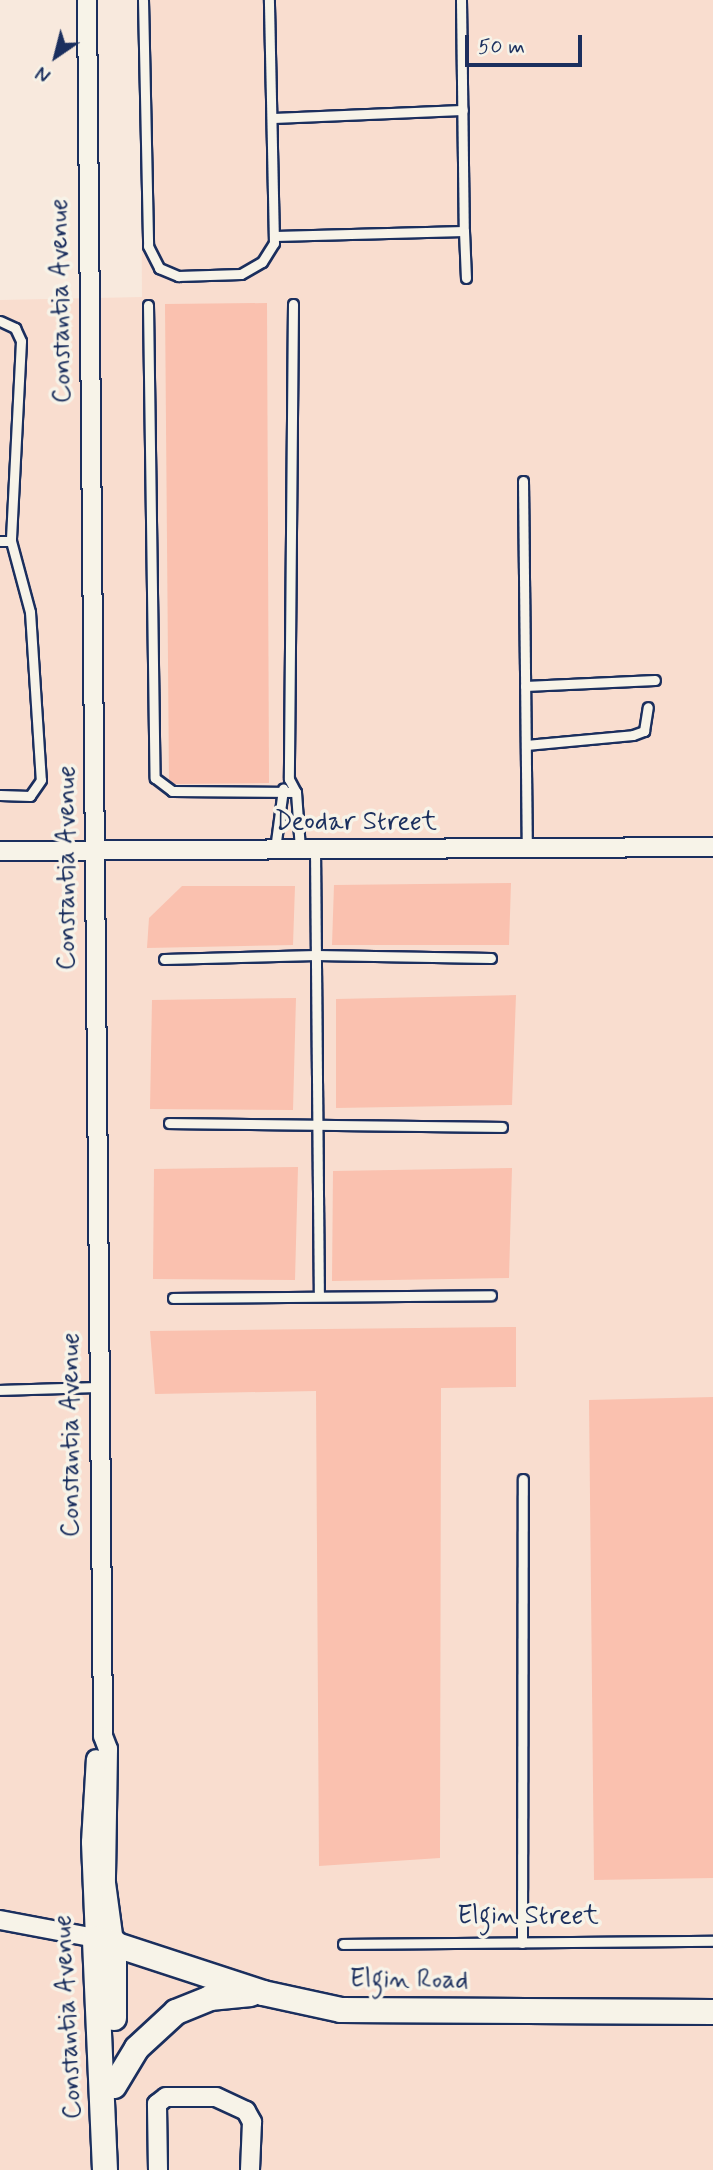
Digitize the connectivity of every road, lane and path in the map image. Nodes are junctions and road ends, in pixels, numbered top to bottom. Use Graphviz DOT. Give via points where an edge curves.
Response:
graph roads {
  1 [pos="88,0"];
  2 [pos="143,0"];
  3 [pos="269,0"];
  4 [pos="461,0"];
  5 [pos="463,110"];
  6 [pos="272,118"];
  7 [pos="464,231"];
  8 [pos="275,236"];
  9 [pos="466,278"];
  10 [pos="293,304"];
  11 [pos="148,305"];
  12 [pos="0,321"];
  13 [pos="523,481"];
  14 [pos="0,541"];
  15 [pos="11,541"];
  16 [pos="655,680"];
  17 [pos="525,686"];
  18 [pos="648,708"];
  19 [pos="526,745"];
  20 [pos="289,779"];
  21 [pos="281,792"];
  22 [pos="296,792"];
  23 [pos="0,795"];
  24 [pos="527,848"];
  25 [pos="713,848"];
  26 [pos="275,849"];
  27 [pos="307,849"];
  28 [pos="99,850"];
  29 [pos="0,851"];
  30 [pos="316,955"];
  31 [pos="491,958"];
  32 [pos="164,959"];
  33 [pos="169,1123"];
  34 [pos="317,1124"];
  35 [pos="502,1127"];
  36 [pos="319,1293"];
  37 [pos="491,1295"];
  38 [pos="173,1298"];
  39 [pos="101,1387"];
  40 [pos="0,1390"];
  41 [pos="523,1479"];
  42 [pos="0,1920"];
  43 [pos="104,1940"];
  44 [pos="713,1941"];
  45 [pos="522,1943"];
  46 [pos="343,1944"];
  47 [pos="262,1993"];
  48 [pos="713,2012"];
  49 [pos="114,2086"];
  50 [pos="106,2170"];
  51 [pos="112,2170"];
  52 [pos="158,2170"];
  53 [pos="250,2170"];
  1 -- 28 [label="street, Constantia Avenue"];
  2 -- 8 [label="lane" via="147,228 154,262 170,275 242,274 261,262"];
  3 -- 6 [label="lane"];
  4 -- 5 [label="lane"];
  5 -- 6 [label="lane"];
  5 -- 7 [label="lane"];
  6 -- 8 [label="lane"];
  7 -- 8 [label="lane"];
  7 -- 9 [label="lane"];
  10 -- 20 [label="lane"];
  11 -- 21 [label="lane" via="155,778 172,791"];
  12 -- 15 [label="lane" via="15,328 21,341"];
  13 -- 17 [label="lane"];
  14 -- 15 [label="lane"];
  15 -- 23 [label="lane" via="30,611 41,780 30,796"];
  16 -- 17 [label="lane"];
  17 -- 19 [label="lane"];
  18 -- 19 [label="lane" via="644,731 633,735"];
  19 -- 24 [label="lane"];
  20 -- 21 [label="lane"];
  20 -- 22 [label="lane"];
  21 -- 22 [label="lane"];
  21 -- 26 [label="lane"];
  22 -- 27 [label="lane"];
  24 -- 25 [label="street, Deodar Street"];
  24 -- 27 [label="street, Deodar Street"];
  26 -- 27 [label="street, Deodar Street"];
  26 -- 28 [label="street, Deodar Street"];
  27 -- 30 [label="lane"];
  28 -- 29 [label="street, Deodar Street"];
  28 -- 39 [label="street, Constantia Avenue"];
  30 -- 31 [label="lane"];
  30 -- 32 [label="lane"];
  30 -- 34 [label="lane"];
  33 -- 34 [label="lane"];
  34 -- 35 [label="lane"];
  34 -- 36 [label="lane"];
  36 -- 37 [label="lane"];
  36 -- 38 [label="lane"];
  39 -- 40 [label="lane"];
  39 -- 43 [label="street, Constantia Avenue" via="103,1736 108,1749"];
  41 -- 45 [label="lane"];
  42 -- 43 [label="street"];
  43 -- 47 [label="street, Elgin Road"];
  43 -- 49 [label="street, Constantia Avenue"];
  43 -- 50 [label="street, Constantia Avenue"];
  44 -- 45 [label="lane, Elgin Street"];
  45 -- 46 [label="lane, Elgin Street"];
  47 -- 48 [label="street, Elgin Road" via="360,2012"];
  47 -- 49 [label="street" via="210,1998 176,2012 137,2048"];
  49 -- 51 [label="street, Constantia Avenue"];
  52 -- 53 [label="street" via="157,2104 166,2097 216,2097 246,2111 252,2122"];
}
